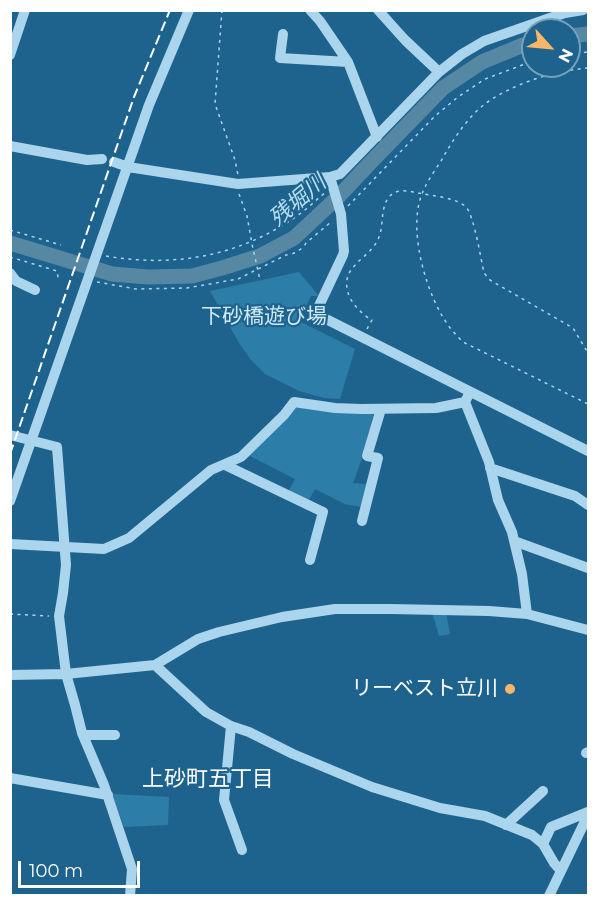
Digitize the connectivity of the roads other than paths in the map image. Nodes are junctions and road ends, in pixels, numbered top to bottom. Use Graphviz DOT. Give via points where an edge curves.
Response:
graph roads {
  1 [pos="25,10"];
  2 [pos="189,10"];
  3 [pos="310,10"];
  4 [pos="378,10"];
  5 [pos="584,10"];
  6 [pos="284,34"];
  7 [pos="11,52"];
  8 [pos="348,62"];
  9 [pos="439,72"];
  10 [pos="377,137"];
  11 [pos="10,146"];
  12 [pos="102,159"];
  13 [pos="114,162"];
  14 [pos="128,167"];
  15 [pos="330,185"];
  16 [pos="10,273"];
  17 [pos="35,290"];
  18 [pos="468,397"];
  19 [pos="381,409"];
  20 [pos="10,435"];
  21 [pos="32,440"];
  22 [pos="588,451"];
  23 [pos="225,465"];
  24 [pos="490,468"];
  25 [pos="10,501"];
  26 [pos="588,505"];
  27 [pos="362,521"];
  28 [pos="514,541"];
  29 [pos="10,544"];
  30 [pos="65,547"];
  31 [pos="310,560"];
  32 [pos="588,568"];
  33 [pos="527,614"];
  34 [pos="588,630"];
  35 [pos="155,665"];
  36 [pos="66,674"];
  37 [pos="10,675"];
  38 [pos="231,726"];
  39 [pos="83,735"];
  40 [pos="115,735"];
  41 [pos="10,778"];
  42 [pos="543,792"];
  43 [pos="108,795"];
  44 [pos="588,813"];
  45 [pos="506,825"];
  46 [pos="543,844"];
  47 [pos="242,850"];
  48 [pos="561,871"];
  49 [pos="130,896"];
  50 [pos="549,896"];
  1 -- 7 [label="street"];
  2 -- 14 [label="street"];
  3 -- 8 [label="street"];
  4 -- 9 [label="street"];
  5 -- 9 [label="street" via="484,41"];
  6 -- 8 [label="street" via="280,58"];
  8 -- 10 [label="street"];
  9 -- 10 [label="street"];
  10 -- 15 [label="street"];
  11 -- 12 [label="street" via="87,160"];
  13 -- 14 [label="street"];
  14 -- 15 [label="street" via="238,184"];
  14 -- 21 [label="street"];
  15 -- 18 [label="street" via="340,212 343,255 317,310 320,316"];
  16 -- 17 [label="street" via="16,281"];
  18 -- 19 [label="street" via="436,408"];
  18 -- 22 [label="street"];
  18 -- 24 [label="street"];
  19 -- 23 [label="street" via="294,402 241,457"];
  19 -- 27 [label="street" via="367,456 378,458"];
  20 -- 21 [label="street"];
  21 -- 25 [label="street"];
  21 -- 30 [label="street" via="57,447"];
  23 -- 30 [label="street" via="211,470 129,538 104,549"];
  23 -- 31 [label="street" via="323,512"];
  24 -- 26 [label="street" via="575,496"];
  24 -- 28 [label="street"];
  28 -- 32 [label="street"];
  28 -- 33 [label="street"];
  29 -- 30 [label="street"];
  30 -- 36 [label="street" via="59,616"];
  33 -- 34 [label="street"];
  33 -- 35 [label="street" via="335,609 219,632 198,639"];
  35 -- 36 [label="street"];
  35 -- 38 [label="street" via="206,712"];
  36 -- 37 [label="street"];
  36 -- 39 [label="street"];
  38 -- 45 [label="street" via="372,787"];
  38 -- 47 [label="street" via="224,800"];
  39 -- 40 [label="street"];
  39 -- 43 [label="street"];
  41 -- 43 [label="street"];
  42 -- 45 [label="street"];
  43 -- 49 [label="street" via="132,869"];
  44 -- 46 [label="street" via="551,827"];
  44 -- 48 [label="street"];
  45 -- 46 [label="street"];
  46 -- 48 [label="street"];
  48 -- 50 [label="street"];
}
